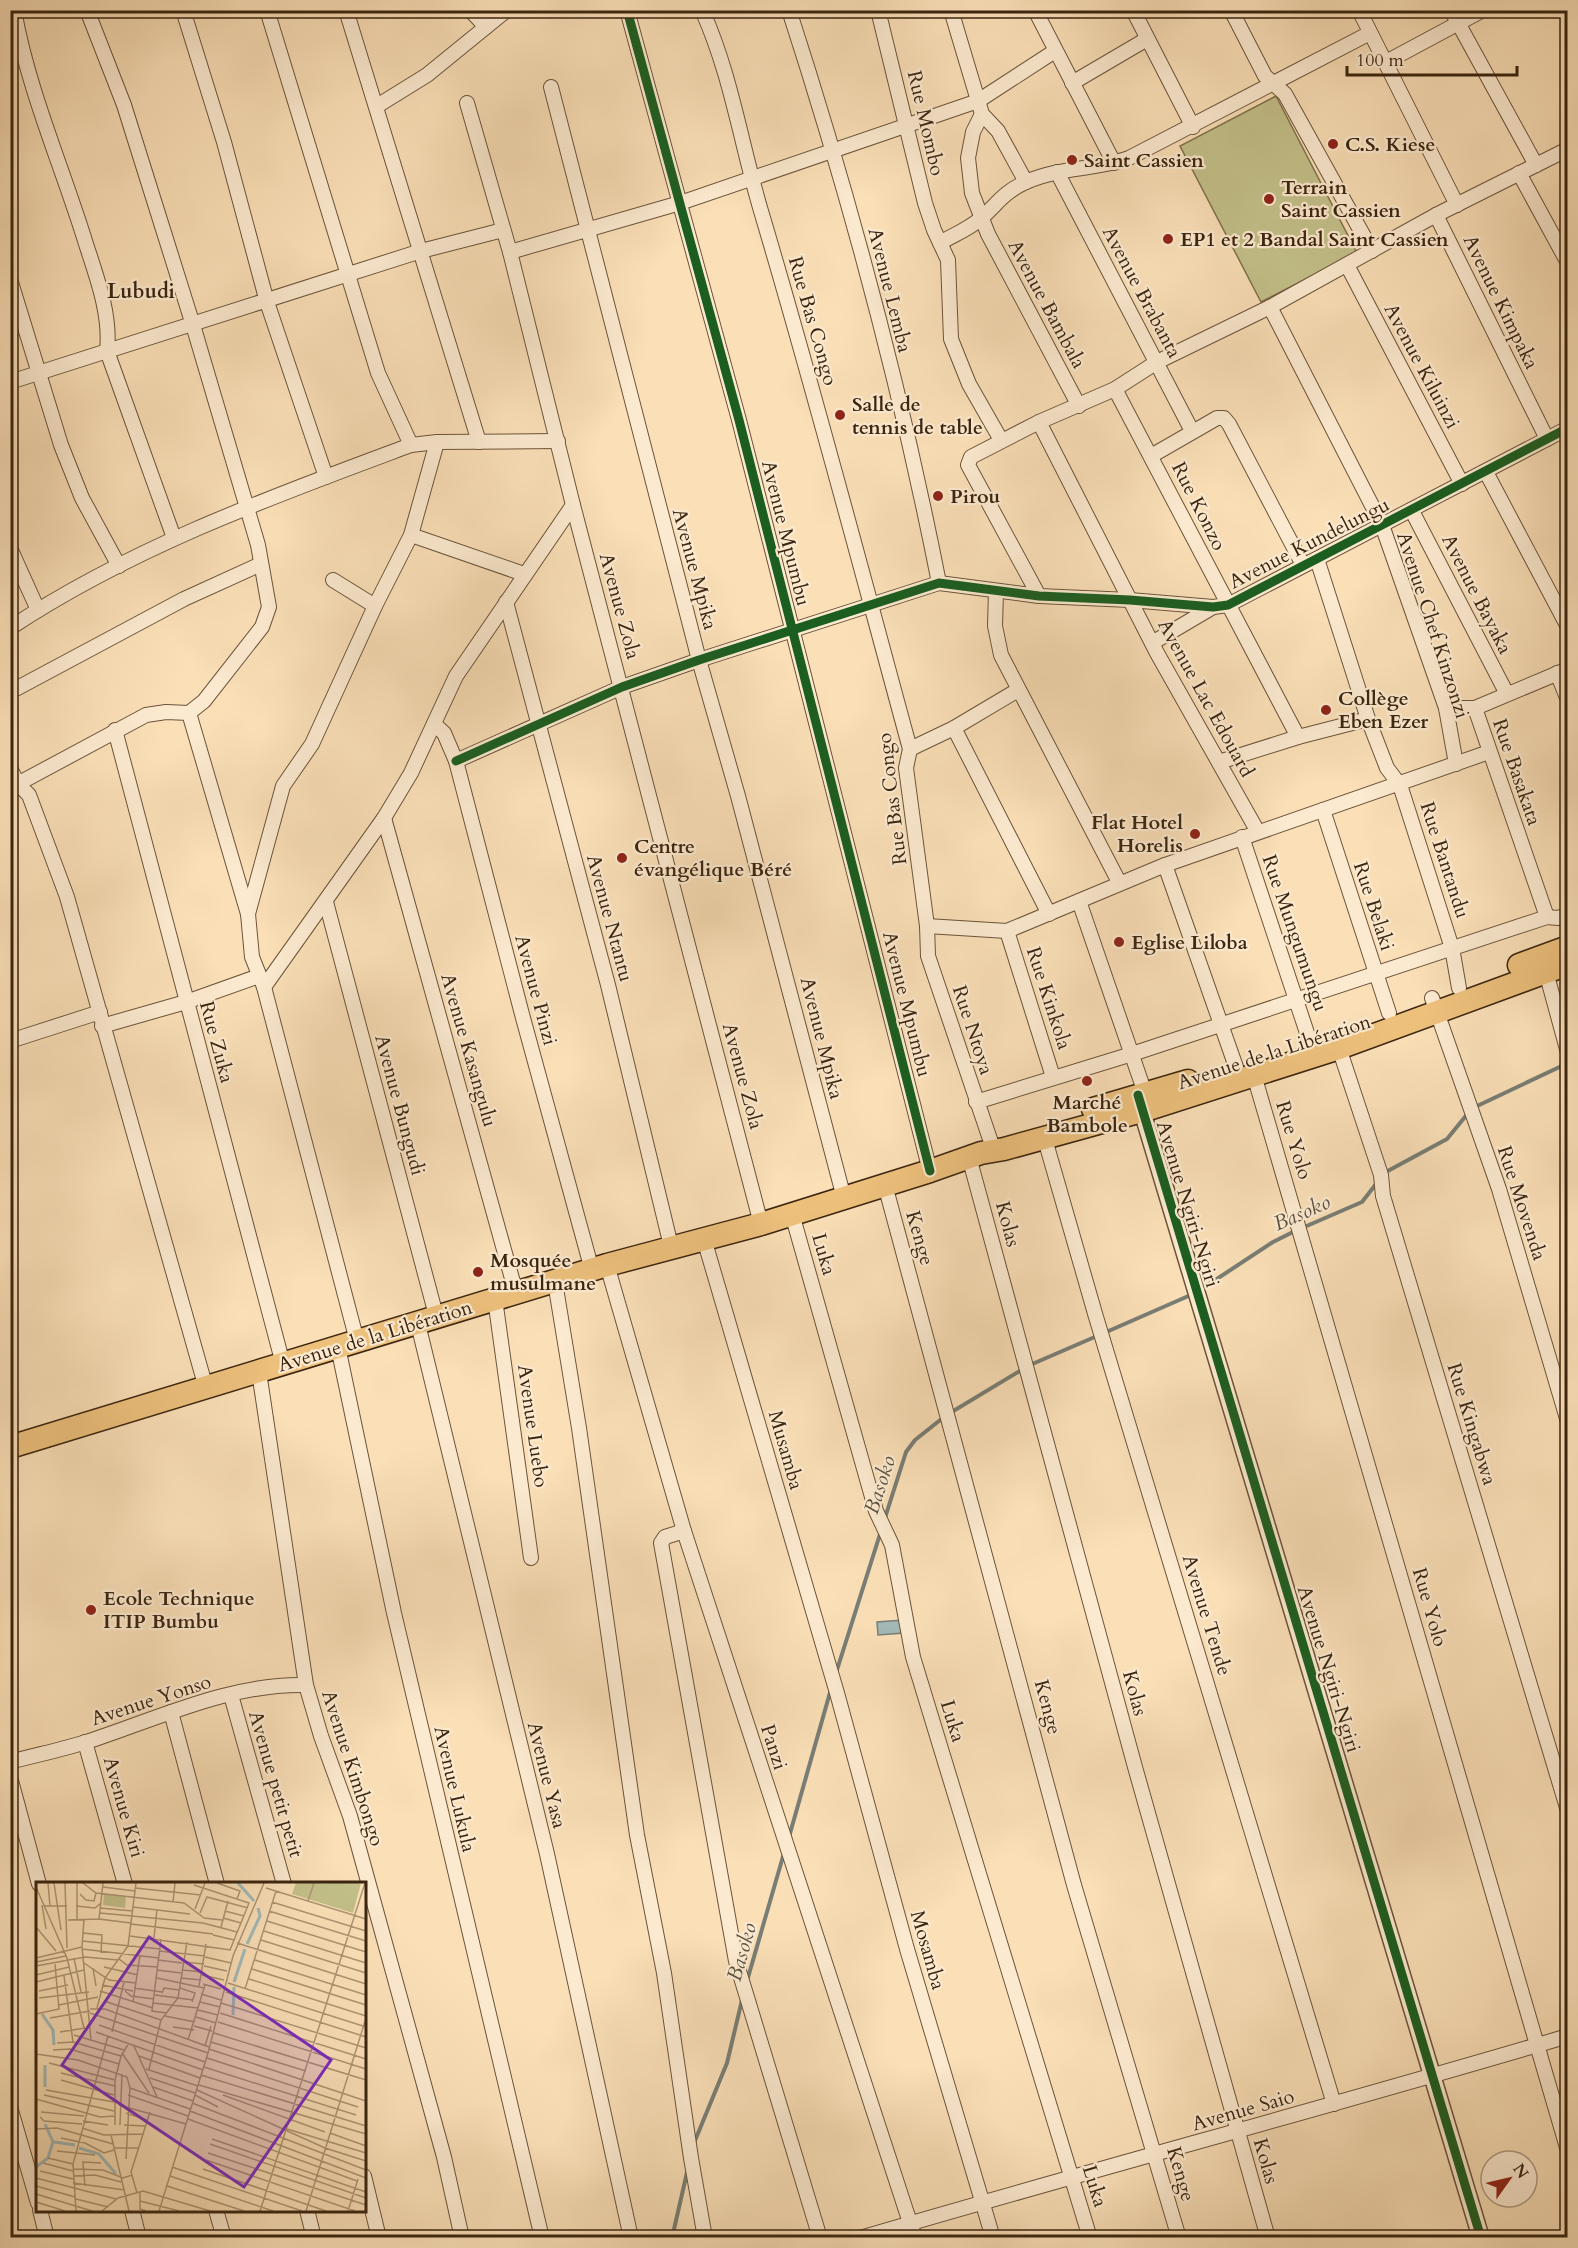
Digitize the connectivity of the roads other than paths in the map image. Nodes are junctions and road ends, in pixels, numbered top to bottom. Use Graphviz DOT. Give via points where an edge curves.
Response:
graph roads {
  1 [pos="14,10"];
  2 [pos="87,10"];
  3 [pos="183,10"];
  4 [pos="267,10"];
  5 [pos="346,10"];
  6 [pos="470,10"];
  7 [pos="507,10"];
  8 [pos="627,10"];
  9 [pos="702,10"];
  10 [pos="789,10"];
  11 [pos="878,10"];
  12 [pos="951,10"];
  13 [pos="1035,10"];
  14 [pos="1132,10"];
  15 [pos="1231,10"];
  16 [pos="1359,10"];
  17 [pos="1451,10"];
  18 [pos="1483,10"];
  19 [pos="1459,24"];
  20 [pos="486,27"];
  21 [pos="1370,33"];
  22 [pos="1147,39"];
  23 [pos="1055,51"];
  24 [pos="1386,62"];
  25 [pos="1072,83"];
  26 [pos="1275,84"];
  27 [pos="551,87"];
  28 [pos="467,103"];
  29 [pos="377,106"];
  30 [pos="980,107"];
  31 [pos="906,127"];
  32 [pos="1193,127"];
  33 [pos="1568,149"];
  34 [pos="835,151"];
  35 [pos="1114,163"];
  36 [pos="1536,165"];
  37 [pos="1057,172"];
  38 [pos="1519,173"];
  39 [pos="751,179"];
  40 [pos="1026,182"];
  41 [pos="680,203"];
  42 [pos="1457,205"];
  43 [pos="1436,215"];
  44 [pos="981,219"];
  45 [pos="503,230"];
  46 [pos="590,230"];
  47 [pos="940,243"];
  48 [pos="421,251"];
  49 [pos="1372,251"];
  50 [pos="510,252"];
  51 [pos="1568,263"];
  52 [pos="1347,265"];
  53 [pos="349,276"];
  54 [pos="10,279"];
  55 [pos="267,302"];
  56 [pos="1270,307"];
  57 [pos="194,325"];
  58 [pos="107,351"];
  59 [pos="1157,362"];
  60 [pos="37,373"];
  61 [pos="10,382"];
  62 [pos="1115,389"];
  63 [pos="1079,406"];
  64 [pos="1039,422"];
  65 [pos="1192,431"];
  66 [pos="1565,434"];
  67 [pos="1547,439"];
  68 [pos="1001,440"];
  69 [pos="558,441"];
  70 [pos="437,442"];
  71 [pos="479,442"];
  72 [pos="411,445"];
  73 [pos="1151,456"];
  74 [pos="1486,472"];
  75 [pos="326,477"];
  76 [pos="1462,484"];
  77 [pos="573,505"];
  78 [pos="248,506"];
  79 [pos="1412,511"];
  80 [pos="1382,525"];
  81 [pos="411,535"];
  82 [pos="174,538"];
  83 [pos="10,548"];
  84 [pos="1317,559"];
  85 [pos="261,564"];
  86 [pos="1303,565"];
  87 [pos="119,566"];
  88 [pos="524,574"];
  89 [pos="333,580"];
  90 [pos="939,583"];
  91 [pos="996,591"];
  92 [pos="1039,596"];
  93 [pos="1130,600"];
  94 [pos="506,602"];
  95 [pos="871,604"];
  96 [pos="1228,605"];
  97 [pos="375,606"];
  98 [pos="1213,607"];
  99 [pos="38,610"];
  100 [pos="1568,627"];
  101 [pos="10,628"];
  102 [pos="791,631"];
  103 [pos="1152,643"];
  104 [pos="699,660"];
  105 [pos="1562,671"];
  106 [pos="622,687"];
  107 [pos="1018,690"];
  108 [pos="10,692"];
  109 [pos="1507,694"];
  110 [pos="1568,700"];
  111 [pos="1446,708"];
  112 [pos="1475,708"];
  113 [pos="189,713"];
  114 [pos="1368,719"];
  115 [pos="537,723"];
  116 [pos="434,724"];
  117 [pos="954,728"];
  118 [pos="115,730"];
  119 [pos="1298,737"];
  120 [pos="910,749"];
  121 [pos="1490,752"];
  122 [pos="456,761"];
  123 [pos="1220,762"];
  124 [pos="1456,764"];
  125 [pos="10,768"];
  126 [pos="1400,785"];
  127 [pos="14,786"];
  128 [pos="1323,810"];
  129 [pos="384,818"];
  130 [pos="1258,832"];
  131 [pos="1242,837"];
  132 [pos="1166,865"];
  133 [pos="1119,882"];
  134 [pos="1079,901"];
  135 [pos="326,902"];
  136 [pos="248,914"];
  137 [pos="1049,914"];
  138 [pos="1568,915"];
  139 [pos="1547,917"];
  140 [pos="927,926"];
  141 [pos="1007,931"];
  142 [pos="1568,946"];
  143 [pos="1452,948"];
  144 [pos="1568,964"];
  145 [pos="1546,972"];
  146 [pos="1376,973"];
  147 [pos="261,982"];
  148 [pos="1459,988"];
  149 [pos="1298,999"];
  150 [pos="186,1002"];
  151 [pos="1434,1005"];
  152 [pos="1389,1013"];
  153 [pos="101,1019"];
  154 [pos="10,1025"];
  155 [pos="1219,1025"];
  156 [pos="13,1040"];
  157 [pos="1310,1042"];
  158 [pos="1339,1048"];
  159 [pos="1568,1053"];
  160 [pos="1131,1054"];
  161 [pos="1245,1071"];
  162 [pos="1053,1077"];
  163 [pos="1141,1100"];
  164 [pos="976,1102"];
  165 [pos="1044,1136"];
  166 [pos="984,1152"];
  167 [pos="930,1172"];
  168 [pos="885,1185"];
  169 [pos="844,1198"];
  170 [pos="792,1214"];
  171 [pos="761,1224"];
  172 [pos="704,1239"];
  173 [pos="671,1246"];
  174 [pos="600,1268"];
  175 [pos="555,1282"];
  176 [pos="506,1296"];
  177 [pos="427,1321"];
  178 [pos="347,1344"];
  179 [pos="283,1364"];
  180 [pos="259,1372"];
  181 [pos="206,1388"];
  182 [pos="1568,1422"];
  183 [pos="10,1447"];
  184 [pos="684,1531"];
  185 [pos="531,1558"];
  186 [pos="830,1671"];
  187 [pos="306,1685"];
  188 [pos="231,1695"];
  189 [pos="171,1712"];
  190 [pos="85,1742"];
  191 [pos="10,1762"];
  192 [pos="10,1777"];
  193 [pos="1568,1811"];
  194 [pos="38,1882"];
  195 [pos="124,1882"];
  196 [pos="216,1882"];
  197 [pos="283,1882"];
  198 [pos="1568,2036"];
  199 [pos="1537,2045"];
  200 [pos="1434,2076"];
  201 [pos="1334,2104"];
  202 [pos="10,2108"];
  203 [pos="1238,2132"];
  204 [pos="1568,2151"];
  205 [pos="1155,2155"];
  206 [pos="1072,2178"];
  207 [pos="366,2184"];
  208 [pos="36,2196"];
  209 [pos="981,2202"];
  210 [pos="40,2212"];
  211 [pos="132,2212"];
  212 [pos="216,2212"];
  213 [pos="307,2212"];
  214 [pos="910,2223"];
  215 [pos="47,2238"];
  216 [pos="139,2238"];
  217 [pos="224,2238"];
  218 [pos="314,2238"];
  219 [pos="379,2238"];
  220 [pos="462,2238"];
  221 [pos="542,2238"];
  222 [pos="631,2238"];
  223 [pos="705,2238"];
  224 [pos="820,2238"];
  225 [pos="860,2238"];
  226 [pos="915,2238"];
  227 [pos="993,2238"];
  228 [pos="1090,2238"];
  229 [pos="1179,2238"];
  230 [pos="1268,2238"];
  231 [pos="1481,2238"];
  1 -- 58 [label="street" via="35,93 93,265 108,324"];
  2 -- 57 [label="street" via="124,105"];
  3 -- 55 [label="street"];
  4 -- 53 [label="street"];
  5 -- 29 [label="street"];
  6 -- 20 [label="street"];
  7 -- 20 [label="street"];
  8 -- 41 [label="street, Avenue Mpumbu"];
  9 -- 39 [label="street, Rue Bas Congo" via="716,41"];
  10 -- 34 [label="street, Avenue Lemba"];
  11 -- 31 [label="street, Rue Mombo"];
  12 -- 30 [label="street"];
  13 -- 23 [label="street"];
  14 -- 22 [label="street"];
  15 -- 26 [label="street" via="1265,76"];
  16 -- 21 [label="street"];
  17 -- 19 [label="street"];
  18 -- 19 [label="street"];
  19 -- 24 [label="street"];
  19 -- 36 [label="street"];
  20 -- 29 [label="street" via="427,75"];
  21 -- 24 [label="street"];
  21 -- 26 [label="street"];
  22 -- 25 [label="street"];
  22 -- 32 [label="street"];
  23 -- 25 [label="street"];
  23 -- 30 [label="street"];
  24 -- 42 [label="street"];
  25 -- 35 [label="street"];
  26 -- 32 [label="street"];
  26 -- 49 [label="street" via="1285,94"];
  27 -- 46 [label="street, Avenue Mpika"];
  28 -- 45 [label="street, Avenue Zola"];
  29 -- 48 [label="street"];
  30 -- 31 [label="street"];
  30 -- 40 [label="street"];
  30 -- 44 [label="street, Avenue Bambala" via="968,158 972,193"];
  31 -- 34 [label="street"];
  31 -- 47 [label="street, Rue Mombo" via="925,203"];
  32 -- 35 [label="street"];
  33 -- 36 [label="street"];
  34 -- 39 [label="street"];
  34 -- 90 [label="street, Avenue Lemba" via="914,456"];
  35 -- 37 [label="street"];
  36 -- 38 [label="street"];
  37 -- 40 [label="street"];
  37 -- 59 [label="street, Avenue Brabanta"];
  38 -- 42 [label="street"];
  38 -- 51 [label="street"];
  39 -- 41 [label="street"];
  39 -- 95 [label="street, Rue Bas Congo"];
  40 -- 44 [label="street" via="998,199"];
  41 -- 46 [label="street"];
  41 -- 102 [label="street, Avenue Mpumbu"];
  42 -- 43 [label="street"];
  43 -- 49 [label="street"];
  43 -- 67 [label="street, Avenue Kimpaka"];
  44 -- 47 [label="street"];
  44 -- 63 [label="street, Avenue Bambala"];
  45 -- 48 [label="street"];
  45 -- 50 [label="street, Avenue Zola"];
  46 -- 50 [label="street"];
  46 -- 104 [label="street, Avenue Mpika"];
  47 -- 68 [label="street, Rue Mombo" via="950,275 951,339 969,384"];
  48 -- 53 [label="street"];
  48 -- 71 [label="street"];
  49 -- 52 [label="street"];
  50 -- 69 [label="street, Avenue Zola"];
  52 -- 56 [label="street"];
  52 -- 76 [label="street, Avenue Kiluinzi"];
  53 -- 55 [label="street"];
  53 -- 72 [label="street" via="378,373"];
  54 -- 60 [label="street"];
  55 -- 57 [label="street"];
  55 -- 75 [label="street"];
  56 -- 59 [label="street"];
  56 -- 80 [label="street, Avenue Chef Kinzonzi"];
  57 -- 58 [label="street"];
  57 -- 78 [label="street"];
  58 -- 60 [label="street"];
  58 -- 82 [label="street"];
  59 -- 62 [label="street"];
  59 -- 65 [label="street, Avenue Brabanta"];
  60 -- 61 [label="street"];
  60 -- 87 [label="street" via="82,498"];
  62 -- 63 [label="street"];
  62 -- 73 [label="street, Rue Konzo"];
  63 -- 64 [label="street"];
  64 -- 68 [label="street"];
  64 -- 93 [label="street, Avenue Lac Edouard"];
  65 -- 73 [label="street"];
  65 -- 86 [label="street" via="1217,417 1229,424"];
  66 -- 67 [label="street, Avenue Kundelungu"];
  67 -- 74 [label="street, Avenue Kundelungu"];
  68 -- 92 [label="street" via="971,457 968,465"];
  69 -- 71 [label="street"];
  69 -- 77 [label="street, Avenue Zola"];
  70 -- 71 [label="street"];
  70 -- 72 [label="street"];
  70 -- 81 [label="street"];
  72 -- 75 [label="street"];
  73 -- 96 [label="street, Rue Konzo"];
  74 -- 76 [label="street, Avenue Kundelungu"];
  74 -- 100 [label="street"];
  75 -- 78 [label="street"];
  76 -- 79 [label="street, Avenue Kundelungu"];
  77 -- 88 [label="street"];
  77 -- 106 [label="street, Avenue Zola"];
  78 -- 82 [label="street"];
  78 -- 85 [label="street"];
  79 -- 80 [label="street, Avenue Kundelungu"];
  79 -- 109 [label="street, Avenue Bayaka"];
  80 -- 84 [label="street, Avenue Kundelungu"];
  80 -- 111 [label="street, Avenue Chef Kinzonzi"];
  81 -- 88 [label="street"];
  81 -- 97 [label="street"];
  82 -- 87 [label="street"];
  83 -- 99 [label="street"];
  84 -- 86 [label="street, Avenue Kundelungu"];
  84 -- 114 [label="street, Rue Bantandu"];
  85 -- 108 [label="street" via="174,604"];
  85 -- 113 [label="street" via="269,607 262,627 204,700"];
  86 -- 96 [label="street, Avenue Kundelungu"];
  87 -- 99 [label="street"];
  88 -- 94 [label="street"];
  89 -- 97 [label="street"];
  90 -- 91 [label="street, Avenue Kundelungu"];
  90 -- 95 [label="street"];
  91 -- 92 [label="street, Avenue Kundelungu"];
  91 -- 107 [label="street" via="995,626 1001,655"];
  92 -- 93 [label="street, Avenue Kundelungu"];
  93 -- 98 [label="street, Avenue Kundelungu"];
  93 -- 103 [label="street, Avenue Lac Edouard"];
  94 -- 115 [label="street, Avenue Ntantu"];
  94 -- 116 [label="street" via="456,676"];
  95 -- 102 [label="street"];
  95 -- 120 [label="street, Rue Bas Congo"];
  96 -- 98 [label="street, Avenue Kundelungu"];
  96 -- 119 [label="street, Rue Konzo"];
  97 -- 136 [label="street" via="312,744 284,786"];
  98 -- 103 [label="street"];
  99 -- 101 [label="street"];
  102 -- 104 [label="street"];
  102 -- 167 [label="street, Avenue Mpumbu"];
  103 -- 123 [label="street, Avenue Lac Edouard"];
  104 -- 106 [label="street"];
  104 -- 169 [label="street, Avenue Mpika"];
  105 -- 109 [label="street"];
  105 -- 110 [label="street"];
  106 -- 115 [label="street"];
  106 -- 171 [label="street, Avenue Zola"];
  107 -- 117 [label="street"];
  107 -- 133 [label="street"];
  109 -- 112 [label="street"];
  111 -- 112 [label="street"];
  111 -- 124 [label="street, Avenue Chef Kinzonzi"];
  112 -- 121 [label="street, Rue Basakata"];
  113 -- 118 [label="street" via="146,715"];
  113 -- 136 [label="street"];
  114 -- 119 [label="street"];
  114 -- 126 [label="street, Rue Bantandu" via="1387,768"];
  115 -- 122 [label="street"];
  115 -- 173 [label="street, Avenue Ntantu" via="608,985"];
  116 -- 122 [label="street, Avenue Pinzi" via="444,733"];
  116 -- 129 [label="street"];
  117 -- 120 [label="street"];
  117 -- 137 [label="street"];
  118 -- 127 [label="street"];
  118 -- 150 [label="street, Rue Zuka"];
  119 -- 123 [label="street"];
  120 -- 140 [label="street, Rue Bas Congo" via="906,768"];
  121 -- 124 [label="street"];
  121 -- 139 [label="street, Rue Basakata"];
  122 -- 174 [label="street, Avenue Pinzi"];
  123 -- 130 [label="street, Avenue Lac Edouard"];
  124 -- 126 [label="street"];
  125 -- 127 [label="street"];
  126 -- 128 [label="street"];
  126 -- 143 [label="street, Rue Bantandu"];
  127 -- 153 [label="street" via="29,795 50,844"];
  128 -- 130 [label="street"];
  128 -- 146 [label="street, Rue Belaki"];
  129 -- 135 [label="street"];
  129 -- 176 [label="street, Avenue Kasangulu"];
  130 -- 131 [label="street"];
  131 -- 132 [label="street"];
  131 -- 149 [label="street, Rue Mungumungu"];
  132 -- 133 [label="street"];
  132 -- 155 [label="street, Rue Yolo"];
  133 -- 134 [label="street"];
  134 -- 137 [label="street"];
  134 -- 160 [label="street"];
  135 -- 147 [label="street"];
  135 -- 177 [label="street, Avenue Bungudi"];
  136 -- 147 [label="street, Avenue Lukula" via="252,957"];
  137 -- 141 [label="street"];
  138 -- 139 [label="street"];
  139 -- 143 [label="street"];
  140 -- 141 [label="street"];
  140 -- 164 [label="street, Rue Ntoya" via="928,956"];
  141 -- 162 [label="street, Rue Kinkola"];
  142 -- 148 [label="highway, Avenue de la Libération"];
  143 -- 146 [label="street"];
  143 -- 148 [label="street, Rue Bantandu"];
  144 -- 145 [label="highway, Avenue de la Libération"];
  145 -- 151 [label="highway, Avenue de la Libération"];
  145 -- 159 [label="street"];
  146 -- 149 [label="street"];
  146 -- 152 [label="street, Rue Belaki"];
  147 -- 150 [label="street"];
  147 -- 178 [label="street, Avenue Lukula"];
  148 -- 151 [label="highway, Avenue de la Libération"];
  149 -- 155 [label="street"];
  149 -- 157 [label="street, Rue Mungumungu"];
  150 -- 153 [label="street"];
  150 -- 179 [label="street, Rue Zuka"];
  151 -- 152 [label="highway, Avenue de la Libération"];
  151 -- 158 [label="highway, Avenue de la Libération"];
  151 -- 182 [label="street, Rue Movenda" via="1499,1189"];
  152 -- 157 [label="highway, Avenue de la Libération"];
  153 -- 156 [label="street"];
  153 -- 181 [label="street"];
  154 -- 156 [label="street"];
  155 -- 160 [label="street"];
  155 -- 161 [label="street, Rue Yolo"];
  157 -- 161 [label="highway, Avenue de la Libération"];
  158 -- 161 [label="highway, Avenue de la Libération"];
  158 -- 193 [label="street, Rue Kingabwa" via="1381,1175 1383,1196"];
  160 -- 162 [label="street"];
  160 -- 163 [label="street"];
  161 -- 163 [label="highway, Avenue de la Libération"];
  161 -- 199 [label="street, Rue Yolo"];
  162 -- 164 [label="street"];
  163 -- 165 [label="highway, Avenue de la Libération"];
  163 -- 166 [label="highway, Avenue de la Libération" via="1040,1125"];
  163 -- 200 [label="street, Avenue Ngiri-Ngiri"];
  164 -- 166 [label="street, Rue Ntoya"];
  165 -- 166 [label="highway, Avenue de la Libération"];
  165 -- 201 [label="street, Avenue Tende"];
  166 -- 167 [label="highway, Avenue de la Libération"];
  166 -- 203 [label="street, Kolas" via="1023,1356"];
  167 -- 168 [label="highway, Avenue de la Libération"];
  168 -- 169 [label="highway, Avenue de la Libération"];
  168 -- 205 [label="street, Kenge" via="1074,1885"];
  169 -- 170 [label="highway, Avenue de la Libération"];
  170 -- 171 [label="highway, Avenue de la Libération"];
  170 -- 206 [label="street, Luka" via="876,1511 892,1545 913,1657"];
  171 -- 172 [label="highway, Avenue de la Libération"];
  172 -- 173 [label="highway, Avenue de la Libération"];
  172 -- 186 [label="street, Musamba"];
  173 -- 174 [label="highway, Avenue de la Libération"];
  174 -- 175 [label="highway, Avenue de la Libération"];
  174 -- 184 [label="street, Panzi"];
  175 -- 176 [label="highway, Avenue de la Libération"];
  175 -- 223 [label="street" via="637,1835 664,1973"];
  176 -- 177 [label="highway, Avenue de la Libération"];
  176 -- 185 [label="street, Avenue Luebo"];
  177 -- 178 [label="highway, Avenue de la Libération"];
  177 -- 222 [label="street, Avenue Yasa"];
  178 -- 179 [label="highway, Avenue de la Libération"];
  178 -- 221 [label="street, Avenue Lukula" via="397,1624"];
  179 -- 180 [label="highway, Avenue de la Libération"];
  180 -- 181 [label="highway, Avenue de la Libération"];
  180 -- 187 [label="street, Avenue Kimbongo"];
  181 -- 183 [label="highway, Avenue de la Libération"];
  184 -- 214 [label="street, Panzi"];
  184 -- 224 [label="street" via="664,1537 661,1543 736,1961"];
  186 -- 209 [label="street, Mosamba"];
  187 -- 188 [label="street, Avenue Yonso" via="290,1684"];
  187 -- 220 [label="street, Avenue Kimbongo" via="350,1816 441,2146"];
  188 -- 189 [label="street, Avenue Yonso"];
  188 -- 197 [label="street, Avenue petit petit"];
  189 -- 190 [label="street, Avenue Yonso"];
  189 -- 196 [label="street"];
  190 -- 191 [label="street, Avenue Yonso"];
  190 -- 195 [label="street, Avenue Kiri"];
  192 -- 194 [label="street"];
  198 -- 199 [label="street, Avenue Saio"];
  199 -- 200 [label="street, Avenue Saio"];
  199 -- 204 [label="street, Rue Yolo"];
  200 -- 201 [label="street, Avenue Saio"];
  200 -- 231 [label="street, Avenue Ngiri-Ngiri"];
  201 -- 203 [label="street, Avenue Saio"];
  202 -- 208 [label="street"];
  203 -- 205 [label="street, Avenue Saio"];
  203 -- 230 [label="street, Kolas"];
  205 -- 206 [label="street, Avenue Saio"];
  205 -- 229 [label="street, Kenge"];
  206 -- 209 [label="street, Avenue Saio"];
  206 -- 228 [label="street, Luka"];
  207 -- 219 [label="street"];
  209 -- 214 [label="street, Avenue Saio"];
  209 -- 227 [label="street, Mosamba"];
  210 -- 215 [label="street"];
  211 -- 216 [label="street"];
  212 -- 217 [label="street"];
  213 -- 218 [label="street"];
  214 -- 225 [label="street, Avenue Saio"];
  214 -- 226 [label="street, Panzi"];
}
